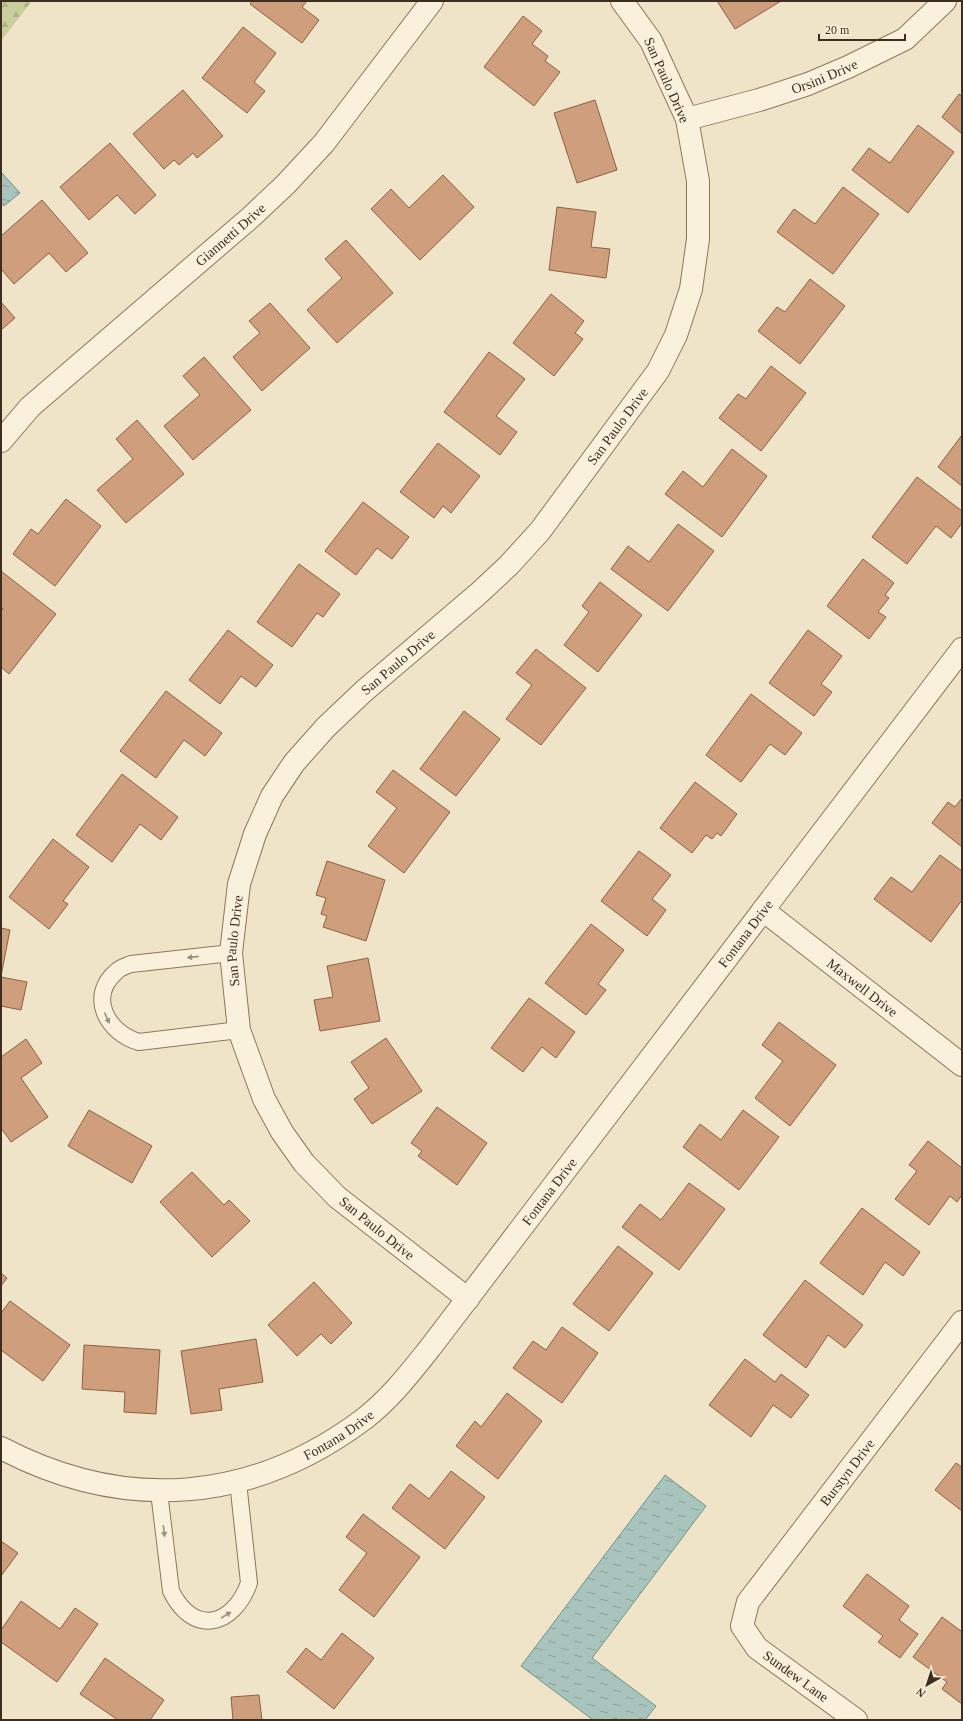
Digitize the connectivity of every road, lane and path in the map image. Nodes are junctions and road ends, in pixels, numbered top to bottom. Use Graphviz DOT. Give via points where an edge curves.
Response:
graph roads {
  1 [pos="432,1"];
  2 [pos="622,1"];
  3 [pos="945,1"];
  4 [pos="687,119"];
  5 [pos="1,441"];
  6 [pos="962,649"];
  7 [pos="763,910"];
  8 [pos="232,953"];
  9 [pos="240,1030"];
  10 [pos="962,1065"];
  11 [pos="468,1300"];
  12 [pos="962,1322"];
  13 [pos="1,1448"];
  14 [pos="238,1482"];
  15 [pos="159,1492"];
  16 [pos="742,1626"];
  17 [pos="856,1720"];
  1 -- 5 [label="street, Giannetti Drive" via="324,143 286,184 30,407"];
  2 -- 4 [label="street, San Paulo Drive" via="651,41"];
  3 -- 4 [label="street, Orsini Drive" via="905,39 848,67 808,84 759,100"];
  4 -- 8 [label="street, San Paulo Drive" via="698,182 698,239 691,289 676,335 658,371 540,531 509,565 326,726 294,763 272,796 255,834 239,884"];
  6 -- 7 [label="street, Fontana Drive"];
  7 -- 10 [label="street, Maxwell Drive"];
  7 -- 11 [label="street, Fontana Drive"];
  8 -- 9 [label="street, San Paulo Drive"];
  8 -- 9 [label="lane, one-way" via="131,964 117,970 106,984 102,1003 111,1026 126,1038 139,1042"];
  9 -- 11 [label="street, San Paulo Drive" via="264,1099 282,1132 304,1163 337,1197"];
  11 -- 14 [label="street, Fontana Drive" via="400,1385 365,1418 334,1440 304,1456"];
  12 -- 16 [label="street, Burstyn Drive" via="748,1602"];
  13 -- 15 [label="street, Fontana Drive" via="34,1465 68,1477 98,1484"];
  14 -- 15 [label="street, Fontana Drive" via="199,1490"];
  15 -- 14 [label="lane, one-way" via="171,1591 178,1604 190,1615 216,1621 236,1608 244,1597 249,1583"];
  16 -- 17 [label="street, Sundew Lane" via="757,1648"];
}
